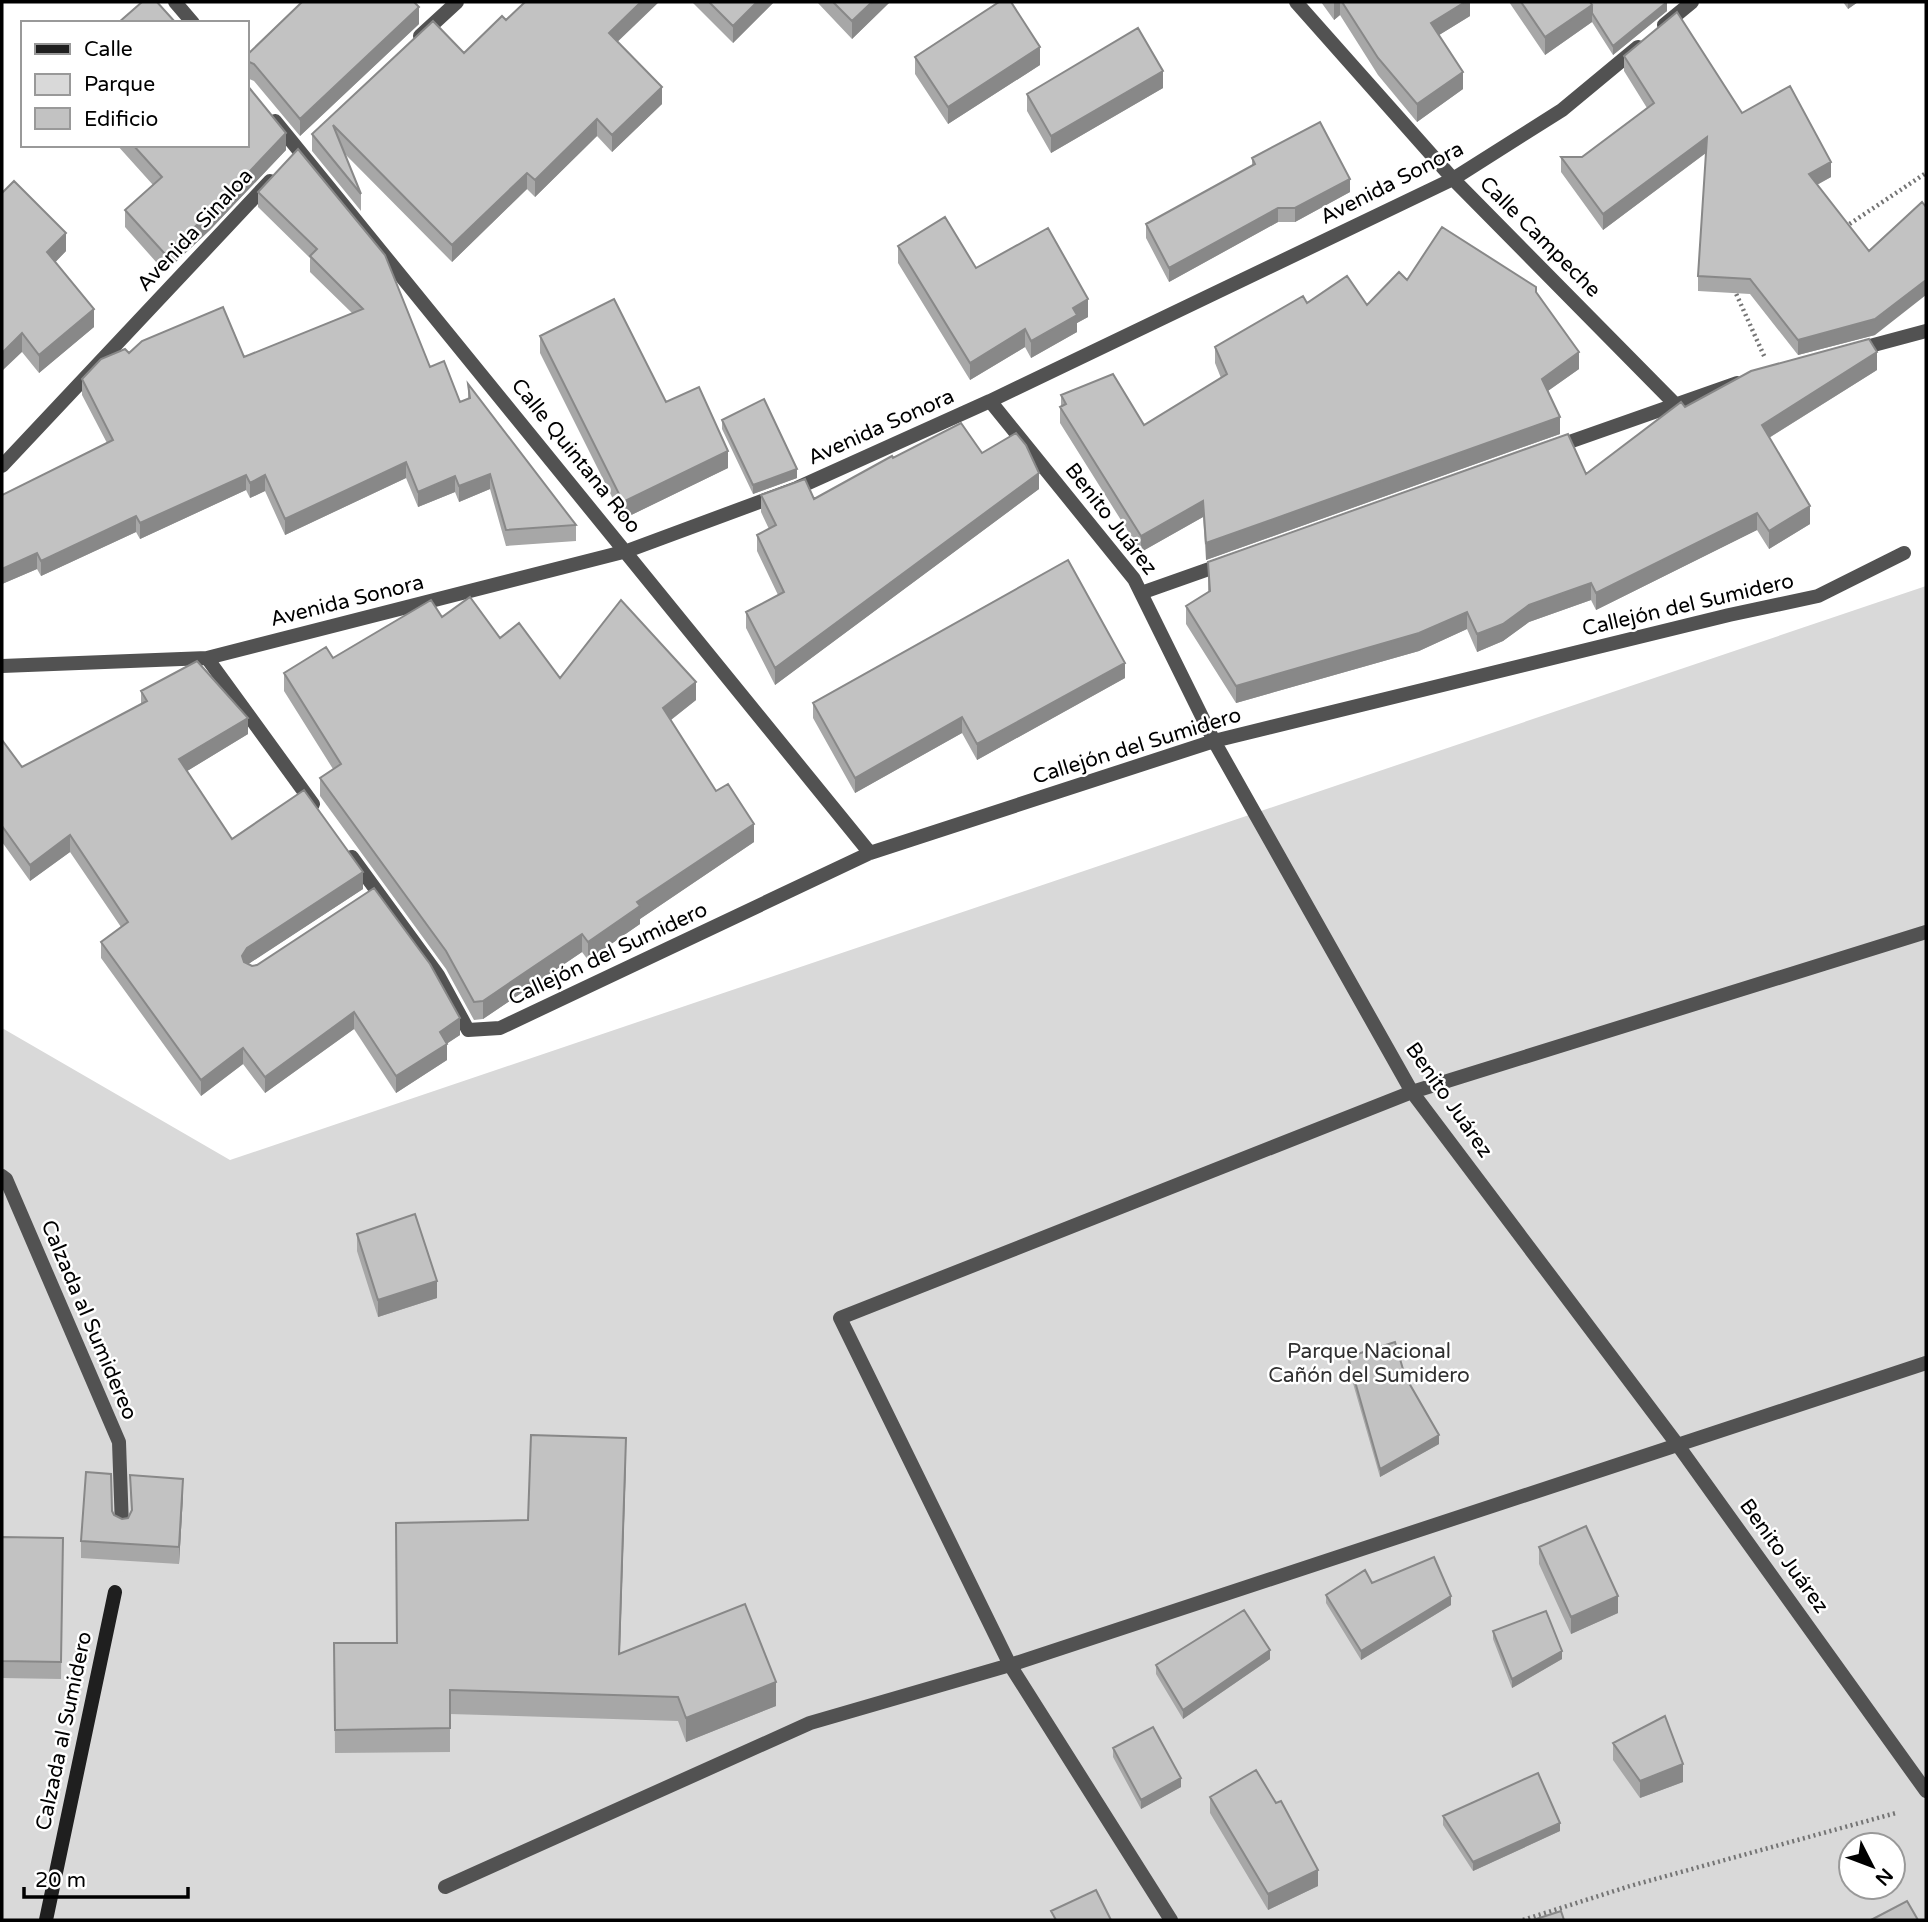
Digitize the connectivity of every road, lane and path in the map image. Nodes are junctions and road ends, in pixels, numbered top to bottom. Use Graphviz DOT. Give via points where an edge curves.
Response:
graph roads {
  1 [pos="175,2"];
  2 [pos="457,2"];
  3 [pos="1296,2"];
  4 [pos="1692,2"];
  5 [pos="191,21"];
  6 [pos="408,48"];
  7 [pos="264,108"];
  8 [pos="295,155"];
  9 [pos="1926,173"];
  10 [pos="1453,179"];
  11 [pos="1841,229"];
  12 [pos="1740,282"];
  13 [pos="1926,331"];
  14 [pos="1835,355"];
  15 [pos="1770,372"];
  16 [pos="990,401"];
  17 [pos="1674,404"];
  18 [pos="1544,451"];
  19 [pos="2,466"];
  20 [pos="627,551"];
  21 [pos="1904,553"];
  22 [pos="1245,556"];
  23 [pos="1141,593"];
  24 [pos="206,658"];
  25 [pos="2,666"];
  26 [pos="1214,741"];
  27 [pos="320,814"];
  28 [pos="344,847"];
  29 [pos="870,853"];
  30 [pos="1926,932"];
  31 [pos="1412,1092"];
  32 [pos="2,1176"];
  33 [pos="1926,1363"];
  34 [pos="1677,1444"];
  35 [pos="122,1527"];
  36 [pos="115,1592"];
  37 [pos="1010,1665"];
  38 [pos="1926,1791"];
  39 [pos="1899,1812"];
  40 [pos="444,1887"];
  41 [pos="46,1920"];
  42 [pos="1171,1920"];
  43 [pos="1523,1920"];
  1 -- 5 [label="street"];
  2 -- 6 [label="street"];
  3 -- 10 [label="street, Calle Campeche"];
  4 -- 10 [label="street, Avenida Sonora" via="1563,110"];
  7 -- 8 [label="street, Calle Quintana Roo"];
  8 -- 19 [label="street, Avenida Sinaloa"];
  8 -- 20 [label="street, Calle Quintana Roo"];
  9 -- 11 [label="path"];
  10 -- 16 [label="street, Avenida Sonora"];
  10 -- 17 [label="street, Calle Campeche"];
  12 -- 15 [label="path" via="1733,287"];
  13 -- 14 [label="street"];
  15 -- 17 [label="street"];
  16 -- 20 [label="street, Avenida Sonora" via="797,488"];
  16 -- 23 [label="street, Benito Juárez"];
  17 -- 18 [label="street"];
  20 -- 24 [label="street, Avenida Sonora"];
  20 -- 29 [label="street, Calle Quintana Roo"];
  21 -- 26 [label="street, Callejón del Sumidero" via="1818,596"];
  22 -- 23 [label="street"];
  23 -- 26 [label="street, Benito Juárez"];
  24 -- 25 [label="street, Avenida Sonora"];
  24 -- 27 [label="street"];
  26 -- 29 [label="street, Callejón del Sumidero"];
  26 -- 31 [label="street, Benito Juárez"];
  28 -- 29 [label="street, Callejón del Sumidero" via="371,895 438,975 468,1030 500,1028"];
  30 -- 31 [label="street"];
  31 -- 34 [label="street, Benito Juárez"];
  31 -- 37 [label="street" via="840,1318"];
  32 -- 35 [label="street, Calzada al Sumidereo" via="119,1441"];
  33 -- 34 [label="street"];
  34 -- 37 [label="street"];
  34 -- 38 [label="street, Benito Juárez"];
  36 -- 41 [label="main road, Calzada al Sumidero"];
  37 -- 40 [label="street" via="810,1723"];
  37 -- 42 [label="street"];
  39 -- 43 [label="path"];
}
